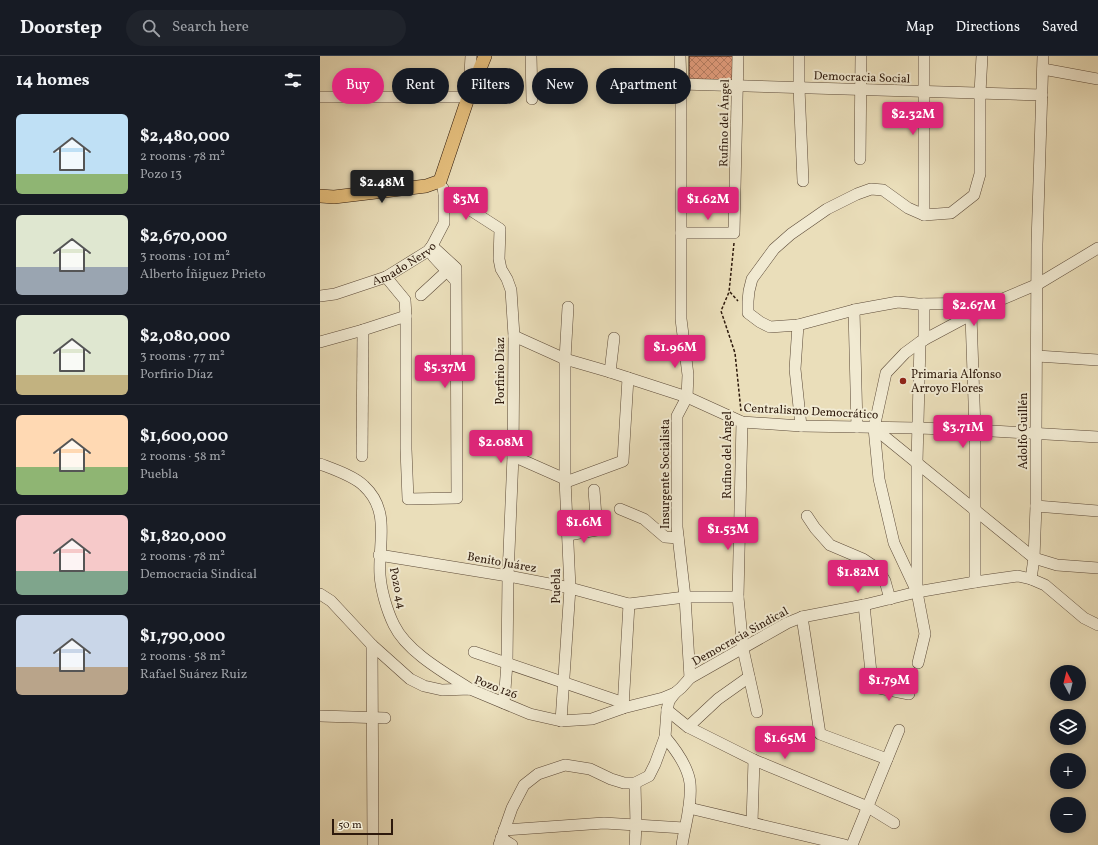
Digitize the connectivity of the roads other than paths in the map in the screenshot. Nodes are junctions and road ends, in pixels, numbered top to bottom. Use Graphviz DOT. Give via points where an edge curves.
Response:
graph roads {
  1 [pos="471,56"];
  2 [pos="485,56"];
  3 [pos="531,56"];
  4 [pos="680,56"];
  5 [pos="738,56"];
  6 [pos="799,56"];
  7 [pos="861,56"];
  8 [pos="924,56"];
  9 [pos="982,56"];
  10 [pos="1043,56"];
  11 [pos="469,68"];
  12 [pos="479,68"];
  13 [pos="680,68"];
  14 [pos="1043,69"];
  15 [pos="1098,79"];
  16 [pos="691,84"];
  17 [pos="738,86"];
  18 [pos="799,88"];
  19 [pos="861,90"];
  20 [pos="925,91"];
  21 [pos="980,93"];
  22 [pos="1042,95"];
  23 [pos="320,97"];
  24 [pos="457,98"];
  25 [pos="532,99"];
  26 [pos="462,104"];
  27 [pos="681,104"];
  28 [pos="860,159"];
  29 [pos="803,181"];
  30 [pos="442,187"];
  31 [pos="320,196"];
  32 [pos="924,215"];
  33 [pos="681,233"];
  34 [pos="430,248"];
  35 [pos="1098,248"];
  36 [pos="446,271"];
  37 [pos="386,277"];
  38 [pos="456,280"];
  39 [pos="1038,284"];
  40 [pos="421,295"];
  41 [pos="320,296"];
  42 [pos="993,303"];
  43 [pos="924,304"];
  44 [pos="568,307"];
  45 [pos="854,310"];
  46 [pos="406,316"];
  47 [pos="971,316"];
  48 [pos="798,325"];
  49 [pos="363,330"];
  50 [pos="514,336"];
  51 [pos="614,338"];
  52 [pos="922,341"];
  53 [pos="320,342"];
  54 [pos="1037,356"];
  55 [pos="565,359"];
  56 [pos="1098,360"];
  57 [pos="610,372"];
  58 [pos="628,378"];
  59 [pos="687,398"];
  60 [pos="742,422"];
  61 [pos="801,426"];
  62 [pos="857,427"];
  63 [pos="874,428"];
  64 [pos="918,428"];
  65 [pos="975,430"];
  66 [pos="1036,434"];
  67 [pos="1098,437"];
  68 [pos="362,456"];
  69 [pos="513,456"];
  70 [pos="917,462"];
  71 [pos="320,464"];
  72 [pos="566,480"];
  73 [pos="594,490"];
  74 [pos="1036,506"];
  75 [pos="620,509"];
  76 [pos="975,509"];
  77 [pos="1098,511"];
  78 [pos="807,516"];
  79 [pos="568,535"];
  80 [pos="678,538"];
  81 [pos="380,555"];
  82 [pos="1034,558"];
  83 [pos="1098,568"];
  84 [pos="508,576"];
  85 [pos="1031,579"];
  86 [pos="975,582"];
  87 [pos="570,588"];
  88 [pos="917,592"];
  89 [pos="320,594"];
  90 [pos="686,597"];
  91 [pos="738,597"];
  92 [pos="890,599"];
  93 [pos="629,604"];
  94 [pos="864,605"];
  95 [pos="802,617"];
  96 [pos="1098,625"];
  97 [pos="372,645"];
  98 [pos="743,649"];
  99 [pos="474,652"];
  100 [pos="507,663"];
  101 [pos="918,663"];
  102 [pos="749,677"];
  103 [pos="690,678"];
  104 [pos="565,683"];
  105 [pos="470,689"];
  106 [pos="675,693"];
  107 [pos="909,694"];
  108 [pos="504,703"];
  109 [pos="624,706"];
  110 [pos="667,710"];
  111 [pos="757,712"];
  112 [pos="320,716"];
  113 [pos="373,718"];
  114 [pos="385,718"];
  115 [pos="562,721"];
  116 [pos="688,726"];
  117 [pos="899,730"];
  118 [pos="665,737"];
  119 [pos="887,759"];
  120 [pos="754,760"];
  121 [pos="635,783"];
  122 [pos="868,807"];
  123 [pos="689,808"];
  124 [pos="752,823"];
  125 [pos="894,823"];
  126 [pos="636,825"];
  127 [pos="684,828"];
  128 [pos="501,838"];
  129 [pos="374,845"];
  130 [pos="512,845"];
  131 [pos="635,845"];
  132 [pos="682,845"];
  133 [pos="845,845"];
  134 [pos="852,845"];
  1 -- 11 [label="street"];
  2 -- 12 [label="main road, Amado Nervo"];
  3 -- 25 [label="street"];
  4 -- 13 [label="street, Insurgente Socialista"];
  5 -- 17 [label="street, Rufino del Ángel"];
  6 -- 18 [label="street"];
  7 -- 19 [label="street"];
  8 -- 20 [label="street"];
  9 -- 21 [label="street"];
  10 -- 14 [label="street, Adolfo Guillén"];
  14 -- 15 [label="street"];
  14 -- 22 [label="street, Adolfo Guillén"];
  16 -- 17 [label="street, Democracia Social"];
  17 -- 18 [label="street, Democracia Social"];
  17 -- 33 [label="street, Rufino del Ángel" via="734,233"];
  18 -- 19 [label="street, Democracia Social"];
  18 -- 29 [label="street"];
  19 -- 20 [label="street, Democracia Social"];
  19 -- 28 [label="street"];
  20 -- 21 [label="street, Democracia Social"];
  20 -- 32 [label="street"];
  21 -- 22 [label="street, Democracia Social"];
  21 -- 32 [label="street" via="980,174 974,195 951,213"];
  22 -- 39 [label="street, Adolfo Guillén"];
  23 -- 24 [label="street"];
  26 -- 30 [label="main road, Amado Nervo"];
  27 -- 33 [label="street, Insurgente Socialista"];
  30 -- 31 [label="main road" via="426,186 334,198"];
  30 -- 34 [label="street, Amado Nervo" via="444,223"];
  30 -- 50 [label="street, Porfirio Díaz" via="500,229 499,259 511,290"];
  32 -- 48 [label="street" via="908,208 883,190 871,189 827,208 791,234 774,249 752,278 748,313 770,327"];
  33 -- 59 [label="street, Insurgente Socialista" via="681,319 688,376"];
  34 -- 36 [label="street"];
  34 -- 37 [label="street, Amado Nervo"];
  34 -- 38 [label="street" via="456,268"];
  35 -- 39 [label="street"];
  36 -- 38 [label="street"];
  36 -- 40 [label="street"];
  37 -- 41 [label="street, Amado Nervo" via="335,294"];
  37 -- 46 [label="street" via="404,300"];
  38 -- 46 [label="street" via="457,498 408,499"];
  39 -- 42 [label="street"];
  39 -- 54 [label="street, Adolfo Guillén"];
  42 -- 43 [label="street"];
  42 -- 47 [label="street"];
  43 -- 45 [label="street" via="898,302"];
  43 -- 52 [label="street"];
  44 -- 55 [label="street, Puebla"];
  45 -- 48 [label="street"];
  45 -- 62 [label="street"];
  46 -- 49 [label="street"];
  47 -- 52 [label="street"];
  47 -- 65 [label="street"];
  48 -- 61 [label="street" via="795,369"];
  49 -- 53 [label="street"];
  49 -- 68 [label="street"];
  50 -- 55 [label="street, Centralismo Democrático"];
  50 -- 69 [label="street, Porfirio Díaz"];
  51 -- 57 [label="street"];
  52 -- 63 [label="street" via="905,353 886,373"];
  52 -- 64 [label="street"];
  54 -- 56 [label="street"];
  54 -- 66 [label="street, Adolfo Guillén"];
  55 -- 57 [label="street, Centralismo Democrático"];
  55 -- 72 [label="street, Puebla"];
  57 -- 58 [label="street, Centralismo Democrático"];
  58 -- 59 [label="street, Centralismo Democrático"];
  58 -- 72 [label="street" via="623,461"];
  59 -- 60 [label="street, Centralismo Democrático"];
  59 -- 80 [label="street, Insurgente Socialista" via="677,416"];
  60 -- 61 [label="street, Centralismo Democrático"];
  60 -- 91 [label="street, Rufino del Ángel"];
  61 -- 62 [label="street, Centralismo Democrático"];
  62 -- 63 [label="street, Centralismo Democrático"];
  63 -- 64 [label="street, Centralismo Democrático"];
  63 -- 70 [label="street"];
  63 -- 88 [label="street" via="879,479 894,543"];
  64 -- 65 [label="street, Centralismo Democrático"];
  64 -- 70 [label="street"];
  65 -- 66 [label="street, Centralismo Democrático"];
  65 -- 76 [label="street"];
  66 -- 67 [label="street, Centralismo Democrático"];
  66 -- 74 [label="street, Adolfo Guillén"];
  69 -- 72 [label="street"];
  69 -- 84 [label="street, Porfirio Díaz"];
  70 -- 76 [label="street"];
  70 -- 88 [label="street"];
  71 -- 81 [label="street, Pozo 44" via="363,485 375,499 382,526"];
  72 -- 79 [label="street, Puebla"];
  73 -- 79 [label="street" via="597,530"];
  74 -- 77 [label="street"];
  74 -- 82 [label="street, Adolfo Guillén"];
  75 -- 80 [label="street" via="644,519 665,537"];
  76 -- 82 [label="street"];
  76 -- 86 [label="street"];
  78 -- 92 [label="street" via="830,545 863,559 878,569 885,581"];
  79 -- 87 [label="street, Puebla"];
  80 -- 90 [label="street, Insurgente Socialista"];
  81 -- 84 [label="street, Benito Juárez"];
  81 -- 105 [label="street, Pozo 44" via="380,577 385,602 394,626 406,643 436,668"];
  82 -- 83 [label="street" via="1057,565"];
  82 -- 85 [label="street, Adolfo Guillén"];
  84 -- 87 [label="street, Benito Juárez"];
  84 -- 100 [label="street, Porfirio Díaz"];
  85 -- 86 [label="street, Democracia Sindical" via="1018,576"];
  85 -- 96 [label="street, Democracia Sindical" via="1045,585 1084,618"];
  86 -- 88 [label="street, Democracia Sindical"];
  87 -- 93 [label="street, Benito Juárez"];
  87 -- 104 [label="street, Puebla"];
  88 -- 92 [label="street, Democracia Sindical"];
  88 -- 101 [label="street" via="925,634"];
  89 -- 97 [label="street, Pozo 126" via="331,601"];
  90 -- 91 [label="street, Benito Juárez"];
  90 -- 93 [label="street, Benito Juárez"];
  90 -- 103 [label="street, Insurgente Socialista"];
  91 -- 98 [label="street, Rufino del Ángel"];
  92 -- 94 [label="street, Democracia Sindical"];
  93 -- 109 [label="street"];
  94 -- 95 [label="street, Democracia Sindical"];
  94 -- 107 [label="street" via="874,687"];
  95 -- 98 [label="street, Democracia Sindical"];
  95 -- 119 [label="street" via="820,734"];
  97 -- 105 [label="street, Pozo 126" via="410,679 424,686 442,690"];
  97 -- 113 [label="street"];
  98 -- 102 [label="street, Rufino del Ángel"];
  98 -- 103 [label="street, Democracia Sindical"];
  99 -- 100 [label="street"];
  100 -- 104 [label="street"];
  100 -- 108 [label="street, Porfirio Díaz"];
  102 -- 111 [label="street, Rufino del Ángel"];
  102 -- 116 [label="street" via="718,699"];
  103 -- 106 [label="street, Democracia Sindical"];
  104 -- 109 [label="street"];
  104 -- 115 [label="street, Puebla"];
  105 -- 108 [label="street, Pozo 126"];
  106 -- 109 [label="street, Democracia Sindical"];
  106 -- 110 [label="street" via="669,701"];
  108 -- 115 [label="street, Pozo 126" via="530,714"];
  109 -- 115 [label="street, Pozo 126" via="592,718"];
  110 -- 116 [label="street"];
  110 -- 118 [label="street"];
  112 -- 113 [label="street"];
  113 -- 114 [label="street"];
  113 -- 129 [label="street"];
  116 -- 120 [label="street"];
  117 -- 119 [label="street"];
  118 -- 121 [label="street" via="649,776"];
  118 -- 123 [label="street" via="687,771 690,783"];
  119 -- 122 [label="street"];
  120 -- 122 [label="street"];
  120 -- 124 [label="street"];
  121 -- 126 [label="street"];
  121 -- 128 [label="street" via="624,783 590,769 565,765 538,774 524,784"];
  122 -- 125 [label="street"];
  122 -- 134 [label="street"];
  123 -- 124 [label="street"];
  123 -- 127 [label="street"];
  124 -- 133 [label="street"];
  126 -- 127 [label="street"];
  126 -- 128 [label="street" via="604,823"];
  126 -- 131 [label="street"];
  127 -- 132 [label="street"];
  128 -- 130 [label="street"];
}
